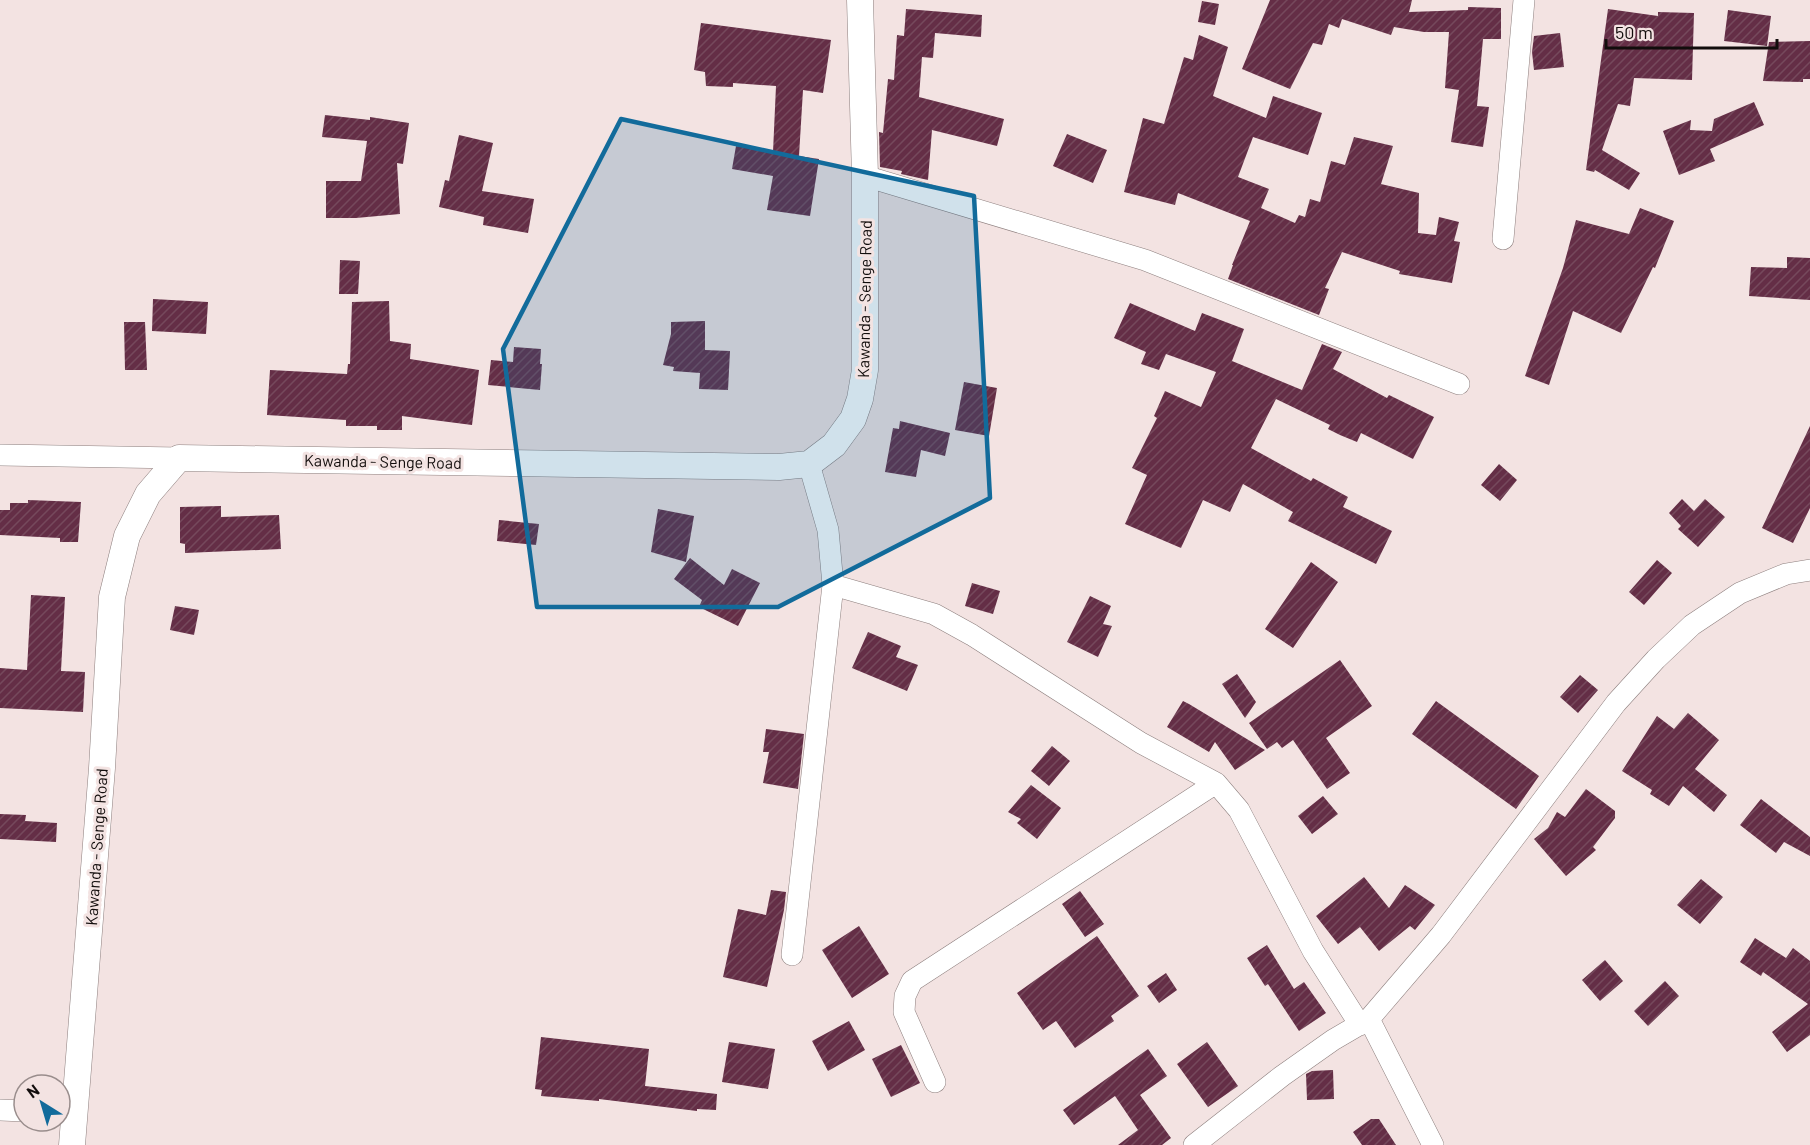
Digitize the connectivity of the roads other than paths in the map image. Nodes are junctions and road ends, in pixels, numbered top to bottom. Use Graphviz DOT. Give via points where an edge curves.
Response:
graph roads {
  1 [pos="861,0"];
  2 [pos="1524,0"];
  3 [pos="865,176"];
  4 [pos="1503,239"];
  5 [pos="1459,384"];
  6 [pos="0,455"];
  7 [pos="179,458"];
  8 [pos="809,464"];
  9 [pos="1810,570"];
  10 [pos="833,585"];
  11 [pos="1216,783"];
  12 [pos="792,955"];
  13 [pos="1364,1022"];
  14 [pos="71,1073"];
  15 [pos="935,1082"];
  16 [pos="1194,1145"];
  17 [pos="1433,1145"];
  1 -- 3 [label="street, Kawanda - Senge Road"];
  2 -- 4 [label="street"];
  3 -- 5 [label="street" via="1145,260"];
  3 -- 8 [label="street, Kawanda - Senge Road" via="865,370 861,399 853,419 834,445"];
  6 -- 7 [label="street"];
  7 -- 8 [label="street, Kawanda - Senge Road" via="779,467"];
  7 -- 14 [label="street, Kawanda - Senge Road" via="148,494 127,536 111,597 102,768"];
  8 -- 10 [label="street" via="828,530"];
  9 -- 13 [label="street" via="1786,574 1740,593 1692,625 1656,659 1616,704 1441,936"];
  10 -- 11 [label="street" via="934,614 1140,743"];
  10 -- 12 [label="street"];
  11 -- 13 [label="street" via="1239,810 1313,951"];
  11 -- 15 [label="street" via="912,981 905,996 904,1012"];
  13 -- 16 [label="street" via="1282,1076"];
  13 -- 17 [label="street"];
}
